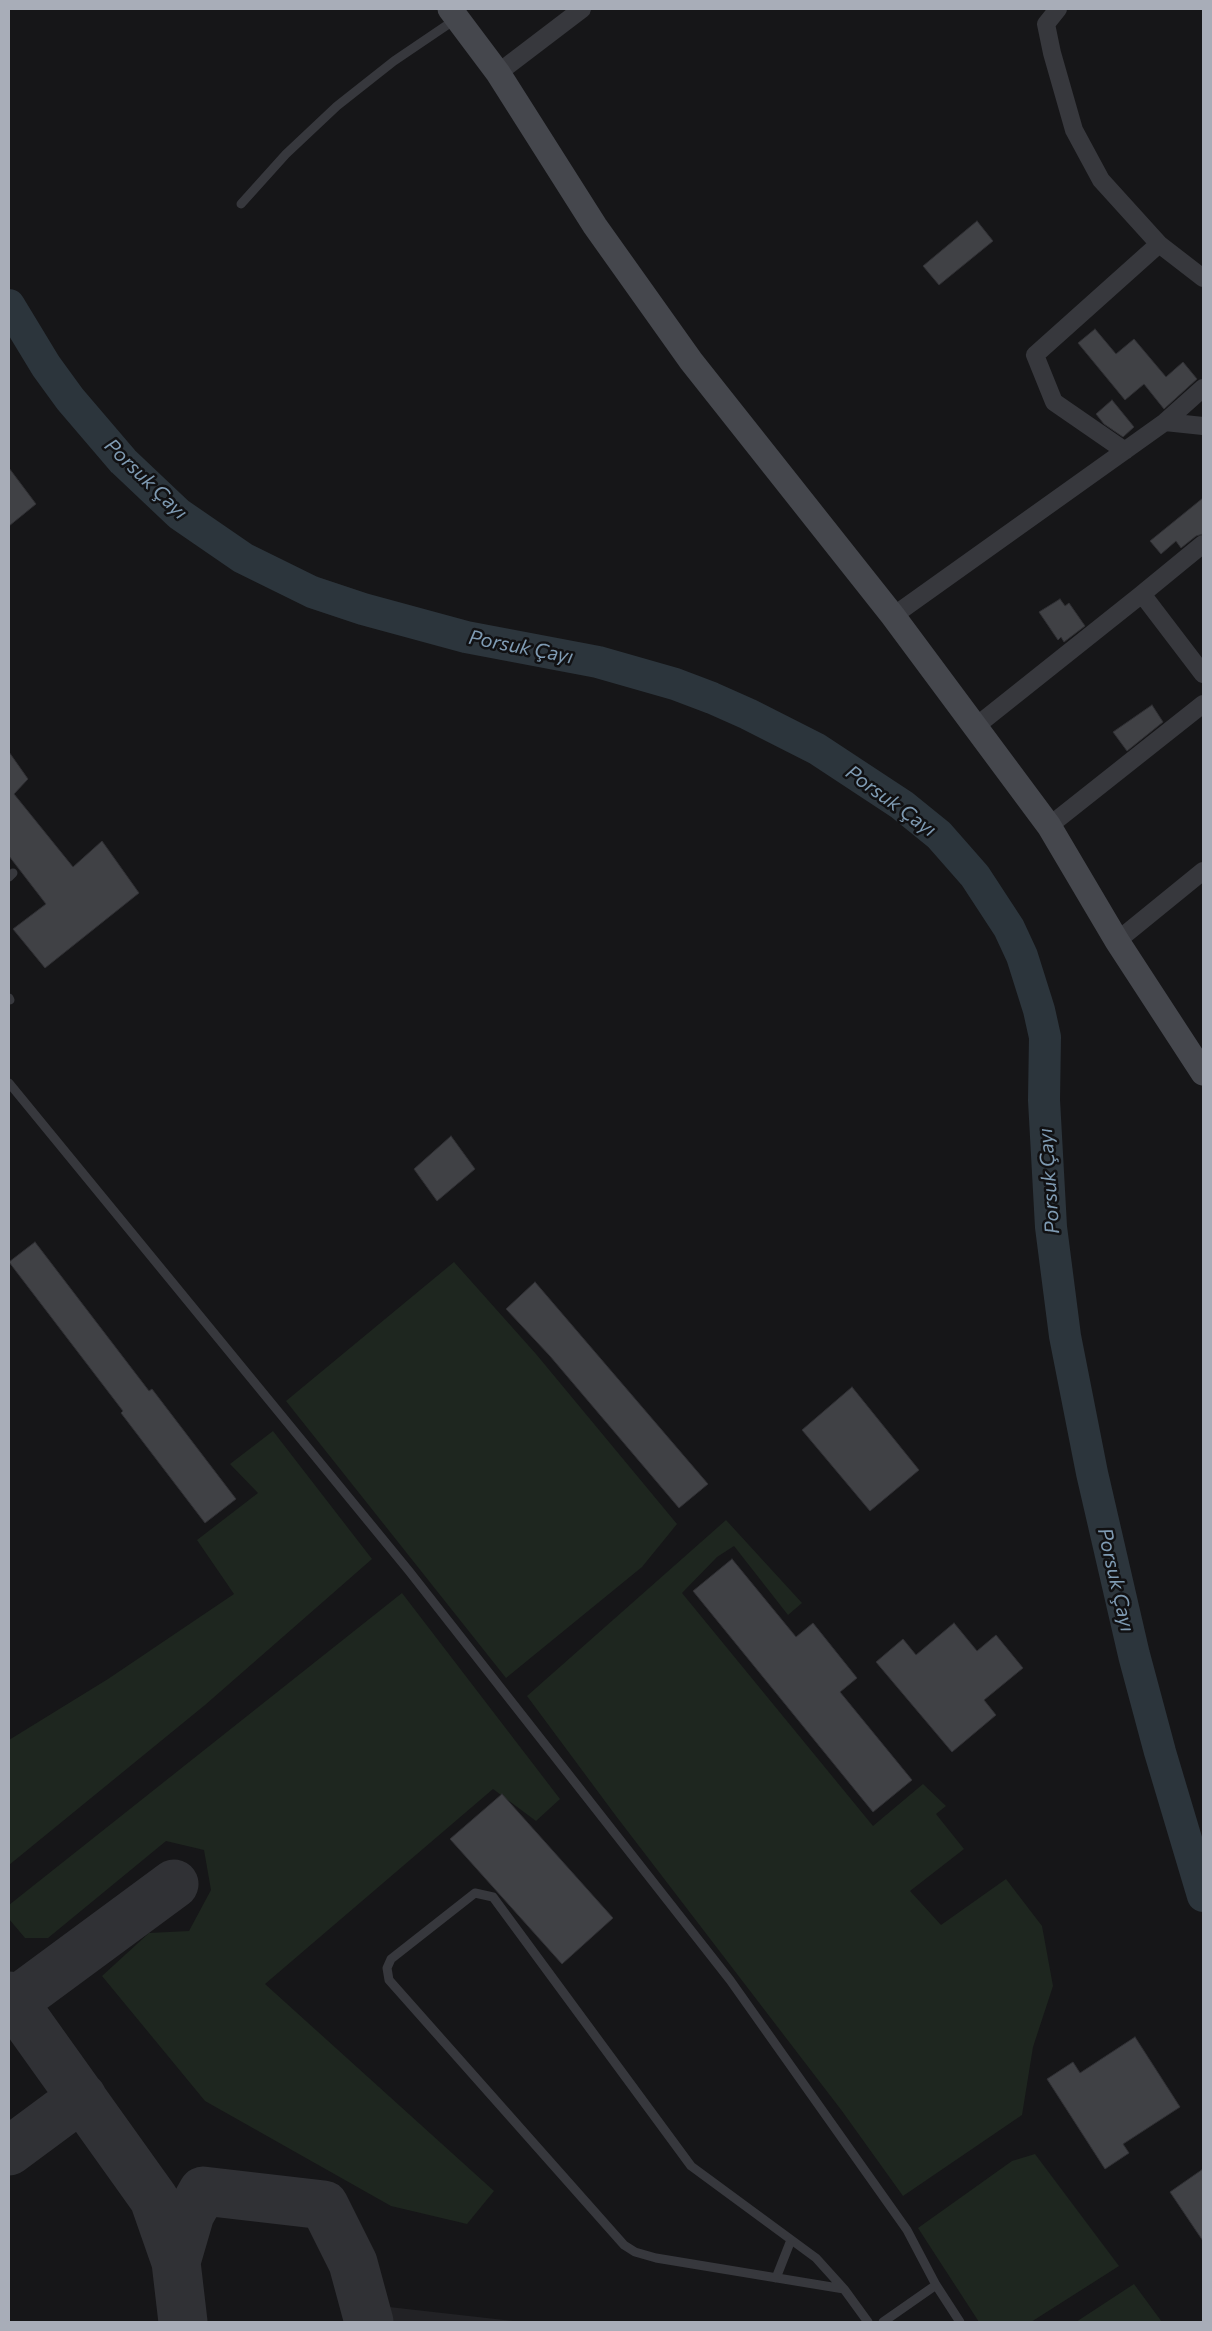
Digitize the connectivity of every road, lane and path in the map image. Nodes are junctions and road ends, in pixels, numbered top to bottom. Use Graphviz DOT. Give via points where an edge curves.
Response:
graph roads {
  1 [pos="582,9"];
  2 [pos="1058,9"];
  3 [pos="454,13"];
  4 [pos="498,73"];
  5 [pos="241,204"];
  6 [pos="1159,244"];
  7 [pos="1203,278"];
  8 [pos="1203,388"];
  9 [pos="1165,422"];
  10 [pos="1203,426"];
  11 [pos="1125,451"];
  12 [pos="1203,544"];
  13 [pos="1142,594"];
  14 [pos="892,616"];
  15 [pos="1203,674"];
  16 [pos="1203,704"];
  17 [pos="975,727"];
  18 [pos="1049,826"];
  19 [pos="1203,871"];
  20 [pos="1117,941"];
  21 [pos="1201,1061"];
  22 [pos="9,1084"];
  23 [pos="791,2240"];
  24 [pos="776,2278"];
  25 [pos="936,2285"];
  26 [pos="844,2289"];
  27 [pos="868,2322"];
  28 [pos="883,2322"];
  29 [pos="960,2322"];
  1 -- 4 [label="street"];
  2 -- 6 [label="street" via="1046,24 1074,130 1101,180"];
  3 -- 4 [label="street"];
  3 -- 5 [label="lane" via="337,106 286,154"];
  4 -- 14 [label="street" via="595,226 691,361"];
  6 -- 7 [label="street"];
  6 -- 11 [label="street" via="1035,354 1054,402"];
  8 -- 9 [label="street"];
  9 -- 10 [label="street"];
  9 -- 11 [label="street"];
  11 -- 14 [label="street"];
  12 -- 13 [label="street"];
  13 -- 15 [label="street"];
  13 -- 17 [label="street"];
  14 -- 17 [label="street"];
  16 -- 18 [label="street"];
  17 -- 18 [label="street"];
  18 -- 20 [label="street"];
  19 -- 20 [label="street"];
  20 -- 21 [label="street"];
  22 -- 25 [label="lane" via="409,1571 730,1980 907,2230"];
  23 -- 24 [label="lane"];
  23 -- 24 [label="lane" via="691,2166 493,1896 475,1893 391,1959 387,1968 389,1980 624,2245 656,2258"];
  23 -- 26 [label="lane" via="816,2258"];
  24 -- 26 [label="lane"];
  25 -- 28 [label="lane"];
  25 -- 29 [label="lane"];
  26 -- 27 [label="lane"];
}
